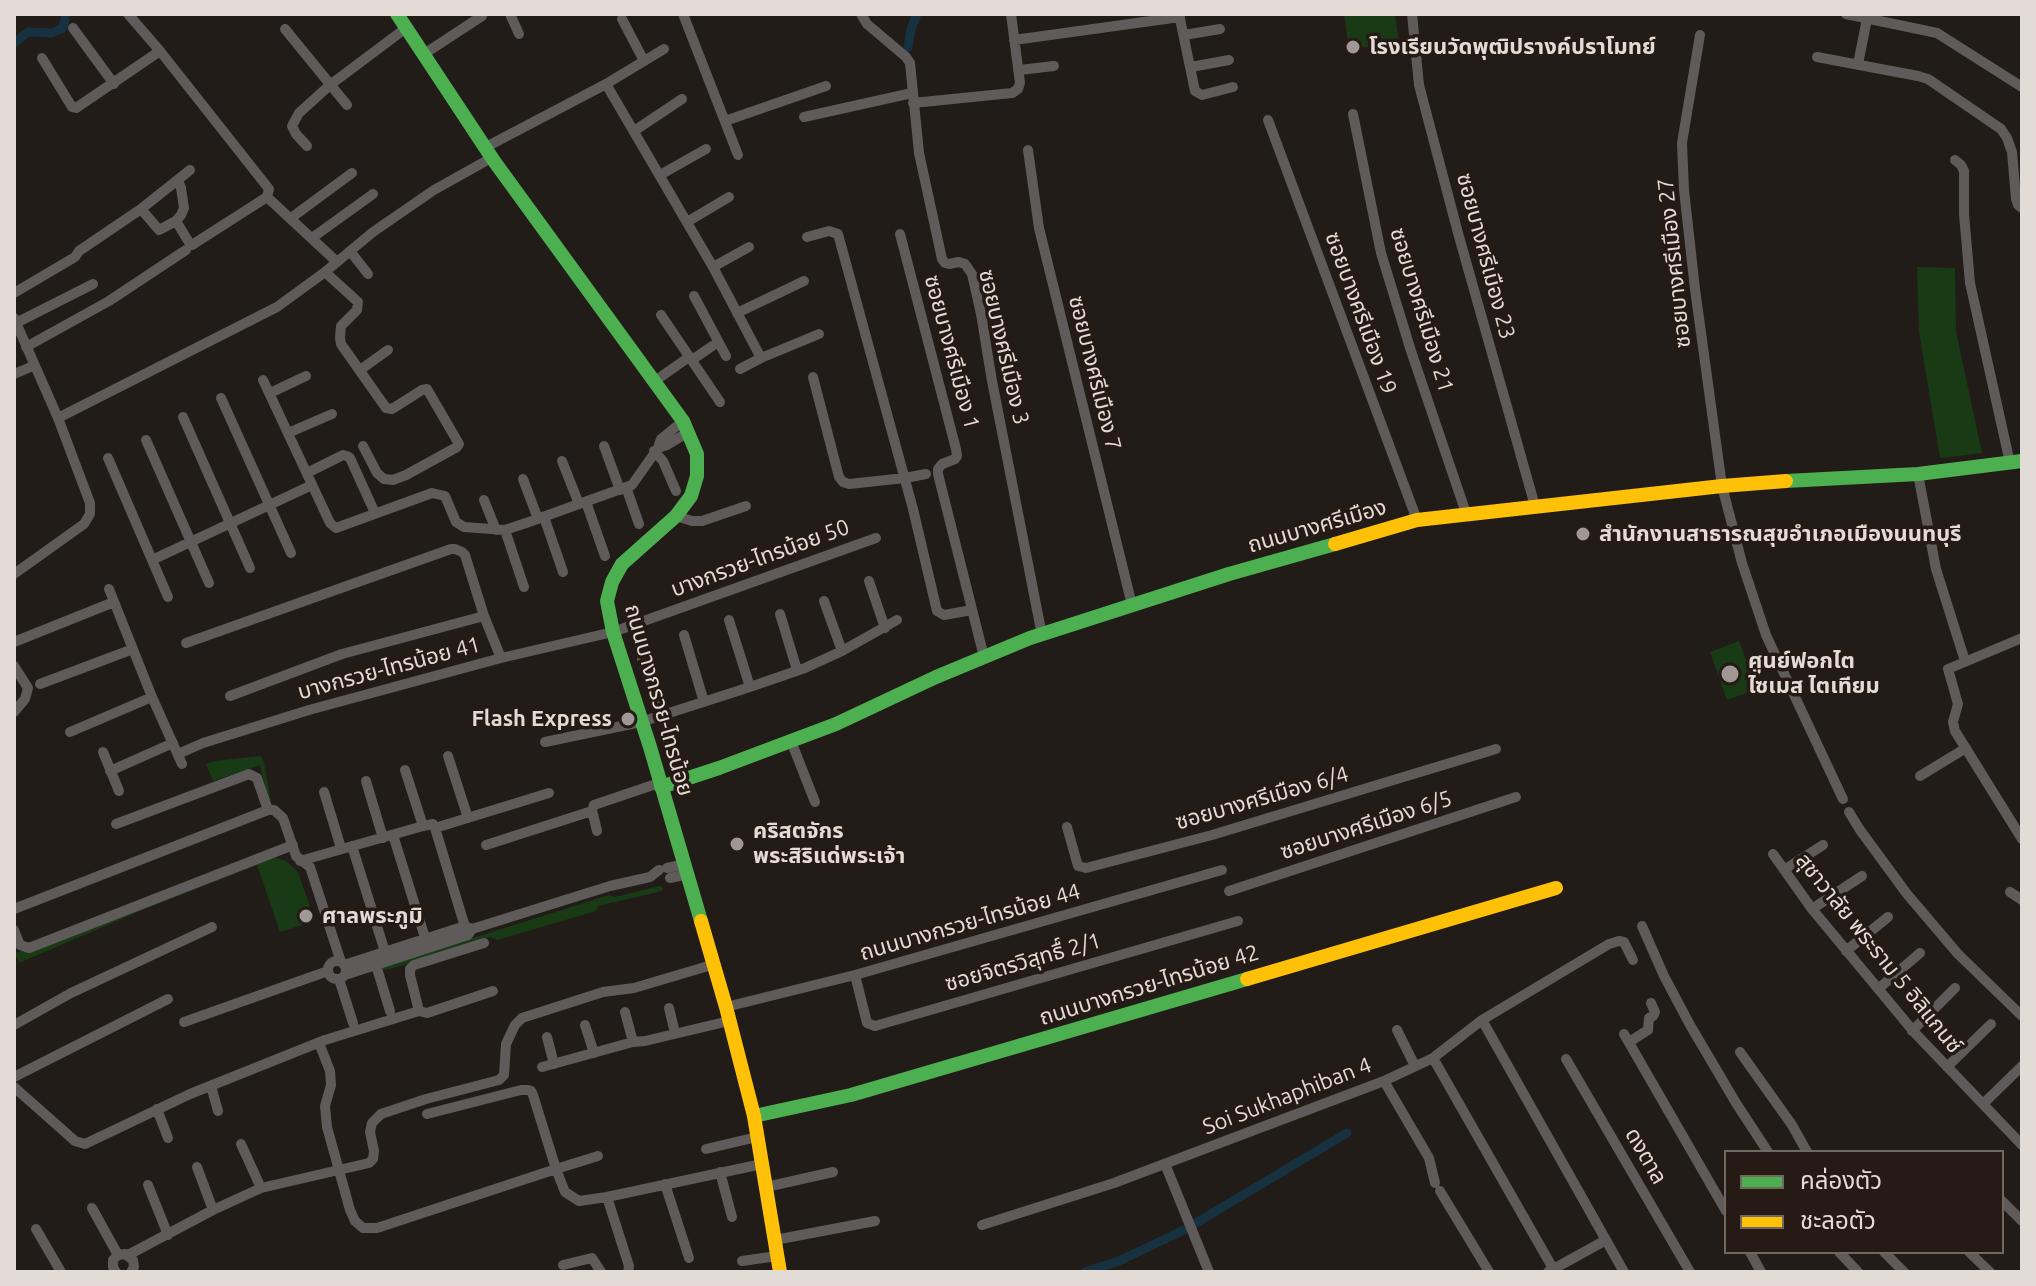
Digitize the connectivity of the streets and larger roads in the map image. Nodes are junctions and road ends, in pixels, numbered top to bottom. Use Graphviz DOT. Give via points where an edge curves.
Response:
graph roads {
  1 [pos="128,14"];
  2 [pos="397,14"];
  3 [pos="510,14"];
  4 [pos="683,14"];
  5 [pos="861,14"];
  6 [pos="1011,14"];
  7 [pos="1412,14"];
  8 [pos="1846,14"];
  9 [pos="1179,15"];
  10 [pos="482,16"];
  11 [pos="1868,16"];
  12 [pos="622,19"];
  13 [pos="73,28"];
  14 [pos="406,28"];
  15 [pos="285,29"];
  16 [pos="1220,29"];
  17 [pos="519,34"];
  18 [pos="1184,35"];
  19 [pos="1700,35"];
  20 [pos="1014,40"];
  21 [pos="664,49"];
  22 [pos="160,51"];
  23 [pos="424,54"];
  24 [pos="1817,57"];
  25 [pos="42,58"];
  26 [pos="1229,60"];
  27 [pos="644,61"];
  28 [pos="1858,64"];
  29 [pos="1054,66"];
  30 [pos="1191,67"];
  31 [pos="1019,70"];
  32 [pos="2020,83"];
  33 [pos="114,84"];
  34 [pos="606,84"];
  35 [pos="330,85"];
  36 [pos="826,86"];
  37 [pos="1233,87"];
  38 [pos="913,98"];
  39 [pos="682,99"];
  40 [pos="347,105"];
  41 [pos="1353,114"];
  42 [pos="804,117"];
  43 [pos="1268,120"];
  44 [pos="725,121"];
  45 [pos="634,131"];
  46 [pos="307,146"];
  47 [pos="706,149"];
  48 [pos="1028,150"];
  49 [pos="490,152"];
  50 [pos="738,155"];
  51 [pos="1955,160"];
  52 [pos="190,170"];
  53 [pos="352,173"];
  54 [pos="660,175"];
  55 [pos="178,180"];
  56 [pos="373,194"];
  57 [pos="267,197"];
  58 [pos="729,197"];
  59 [pos="2022,208"];
  60 [pos="141,209"];
  61 [pos="291,218"];
  62 [pos="176,221"];
  63 [pos="687,222"];
  64 [pos="900,234"];
  65 [pos="807,237"];
  66 [pos="312,238"];
  67 [pos="749,247"];
  68 [pos="186,250"];
  69 [pos="350,251"];
  70 [pos="337,262"];
  71 [pos="713,267"];
  72 [pos="325,272"];
  73 [pos="368,274"];
  74 [pos="804,281"];
  75 [pos="93,284"];
  76 [pos="14,293"];
  77 [pos="694,296"];
  78 [pos="737,313"];
  79 [pos="661,315"];
  80 [pos="15,321"];
  81 [pos="819,334"];
  82 [pos="718,342"];
  83 [pos="26,347"];
  84 [pos="388,350"];
  85 [pos="726,356"];
  86 [pos="761,358"];
  87 [pos="690,359"];
  88 [pos="33,366"];
  89 [pos="740,369"];
  90 [pos="360,370"];
  91 [pos="14,374"];
  92 [pos="306,376"];
  93 [pos="813,377"];
  94 [pos="263,380"];
  95 [pos="655,381"];
  96 [pos="270,393"];
  97 [pos="221,398"];
  98 [pos="720,402"];
  99 [pos="332,414"];
  100 [pos="183,417"];
  101 [pos="58,418"];
  102 [pos="685,427"];
  103 [pos="288,433"];
  104 [pos="146,440"];
  105 [pos="363,446"];
  106 [pos="604,446"];
  107 [pos="656,450"];
  108 [pos="108,458"];
  109 [pos="562,461"];
  110 [pos="2016,462"];
  111 [pos="307,473"];
  112 [pos="926,474"];
  113 [pos="1918,474"];
  114 [pos="905,478"];
  115 [pos="523,479"];
  116 [pos="312,485"];
  117 [pos="1722,486"];
  118 [pos="623,488"];
  119 [pos="676,491"];
  120 [pos="484,500"];
  121 [pos="582,503"];
  122 [pos="270,504"];
  123 [pos="746,506"];
  124 [pos="1535,506"];
  125 [pos="375,513"];
  126 [pos="1466,513"];
  127 [pos="676,516"];
  128 [pos="541,518"];
  129 [pos="1417,520"];
  130 [pos="230,523"];
  131 [pos="639,524"];
  132 [pos="500,530"];
  133 [pos="876,538"];
  134 [pos="191,542"];
  135 [pos="291,553"];
  136 [pos="605,556"];
  137 [pos="152,560"];
  138 [pos="250,568"];
  139 [pos="563,572"];
  140 [pos="14,574"];
  141 [pos="869,581"];
  142 [pos="209,583"];
  143 [pos="524,587"];
  144 [pos="109,589"];
  145 [pos="168,597"];
  146 [pos="824,601"];
  147 [pos="114,602"];
  148 [pos="1132,605"];
  149 [pos="972,610"];
  150 [pos="780,614"];
  151 [pos="484,616"];
  152 [pos="729,620"];
  153 [pos="897,620"];
  154 [pos="885,628"];
  155 [pos="613,632"];
  156 [pos="684,635"];
  157 [pos="1042,635"];
  158 [pos="2022,638"];
  159 [pos="14,641"];
  160 [pos="186,643"];
  161 [pos="133,649"];
  162 [pos="842,651"];
  163 [pos="984,657"];
  164 [pos="501,658"];
  165 [pos="642,659"];
  166 [pos="1965,661"];
  167 [pos="14,666"];
  168 [pos="797,670"];
  169 [pos="40,684"];
  170 [pos="750,687"];
  171 [pos="230,696"];
  172 [pos="152,697"];
  173 [pos="704,702"];
  174 [pos="14,712"];
  175 [pos="660,716"];
  176 [pos="641,722"];
  177 [pos="70,732"];
  178 [pos="791,741"];
  179 [pos="545,742"];
  180 [pos="173,743"];
  181 [pos="1966,748"];
  182 [pos="1496,749"];
  183 [pos="103,752"];
  184 [pos="448,756"];
  185 [pos="405,770"];
  186 [pos="110,771"];
  187 [pos="1920,776"];
  188 [pos="366,781"];
  189 [pos="660,785"];
  190 [pos="119,791"];
  191 [pos="324,792"];
  192 [pos="549,793"];
  193 [pos="1516,797"];
  194 [pos="1843,799"];
  195 [pos="815,802"];
  196 [pos="268,810"];
  197 [pos="592,811"];
  198 [pos="1849,812"];
  199 [pos="468,818"];
  200 [pos="116,824"];
  201 [pos="423,826"];
  202 [pos="1067,827"];
  203 [pos="435,828"];
  204 [pos="597,831"];
  205 [pos="388,837"];
  206 [pos="2022,839"];
  207 [pos="293,845"];
  208 [pos="486,845"];
  209 [pos="1823,845"];
  210 [pos="352,846"];
  211 [pos="341,848"];
  212 [pos="1773,854"];
  213 [pos="300,861"];
  214 [pos="686,869"];
  215 [pos="1222,870"];
  216 [pos="1784,870"];
  217 [pos="1862,876"];
  218 [pos="1556,888"];
  219 [pos="1229,891"];
  220 [pos="2010,892"];
  221 [pos="2022,900"];
  222 [pos="14,909"];
  223 [pos="1812,909"];
  224 [pos="1888,917"];
  225 [pos="1238,921"];
  226 [pos="1642,926"];
  227 [pos="212,927"];
  228 [pos="14,930"];
  229 [pos="469,930"];
  230 [pos="427,943"];
  231 [pos="484,943"];
  232 [pos="1846,951"];
  233 [pos="1920,953"];
  234 [pos="443,956"];
  235 [pos="387,957"];
  236 [pos="1633,960"];
  237 [pos="715,964"];
  238 [pos="376,965"];
  239 [pos="342,970"];
  240 [pos="446,970"];
  241 [pos="855,975"];
  242 [pos="1955,988"];
  243 [pos="1878,989"];
  244 [pos="493,991"];
  245 [pos="168,999"];
  246 [pos="1651,1003"];
  247 [pos="669,1008"];
  248 [pos="390,1011"];
  249 [pos="419,1011"];
  250 [pos="625,1012"];
  251 [pos="728,1014"];
  252 [pos="2022,1016"];
  253 [pos="1482,1020"];
  254 [pos="184,1022"];
  255 [pos="353,1023"];
  256 [pos="1991,1024"];
  257 [pos="14,1025"];
  258 [pos="585,1025"];
  259 [pos="1397,1030"];
  260 [pos="1912,1031"];
  261 [pos="675,1033"];
  262 [pos="547,1037"];
  263 [pos="633,1042"];
  264 [pos="319,1043"];
  265 [pos="1740,1052"];
  266 [pos="594,1053"];
  267 [pos="1433,1058"];
  268 [pos="1566,1059"];
  269 [pos="554,1064"];
  270 [pos="1415,1066"];
  271 [pos="2022,1066"];
  272 [pos="542,1067"];
  273 [pos="1947,1067"];
  274 [pos="14,1077"];
  275 [pos="1384,1081"];
  276 [pos="211,1086"];
  277 [pos="14,1087"];
  278 [pos="1983,1104"];
  279 [pos="157,1109"];
  280 [pos="218,1111"];
  281 [pos="427,1114"];
  282 [pos="754,1116"];
  283 [pos="757,1137"];
  284 [pos="168,1138"];
  285 [pos="2021,1141"];
  286 [pos="241,1144"];
  287 [pos="706,1149"];
  288 [pos="1767,1150"];
  289 [pos="1806,1150"];
  290 [pos="598,1156"];
  291 [pos="762,1164"];
  292 [pos="1165,1164"];
  293 [pos="197,1167"];
  294 [pos="339,1169"];
  295 [pos="556,1169"];
  296 [pos="720,1172"];
  297 [pos="833,1172"];
  298 [pos="665,1184"];
  299 [pos="148,1185"];
  300 [pos="766,1187"];
  301 [pos="261,1188"];
  302 [pos="607,1197"];
  303 [pos="2004,1203"];
  304 [pos="92,1208"];
  305 [pos="1724,1208"];
  306 [pos="213,1210"];
  307 [pos="732,1217"];
  308 [pos="875,1221"];
  309 [pos="2022,1221"];
  310 [pos="982,1225"];
  311 [pos="36,1229"];
  312 [pos="168,1235"];
  313 [pos="775,1240"];
  314 [pos="1606,1240"];
  315 [pos="1751,1254"];
  316 [pos="1841,1254"];
  317 [pos="1886,1254"];
  318 [pos="1971,1254"];
  319 [pos="123,1255"];
  320 [pos="777,1256"];
  321 [pos="689,1258"];
  322 [pos="742,1261"];
  323 [pos="563,1265"];
  324 [pos="1552,1271"];
  325 [pos="61,1272"];
  326 [pos="114,1272"];
  327 [pos="131,1272"];
  328 [pos="601,1272"];
  329 [pos="628,1272"];
  330 [pos="780,1272"];
  331 [pos="1209,1272"];
  332 [pos="1489,1272"];
  333 [pos="1624,1272"];
  334 [pos="1690,1272"];
  335 [pos="1761,1272"];
  336 [pos="1858,1272"];
  337 [pos="1904,1272"];
  338 [pos="1990,1272"];
  1 -- 22 [label="street"];
  2 -- 14 [label="street, ถนนบางกรวย-ไทรน้อย"];
  3 -- 17 [label="street"];
  4 -- 44 [label="street"];
  5 -- 38 [label="street, ซอยบางศรีเมือง 3" via="910,63"];
  6 -- 20 [label="street"];
  7 -- 124 [label="street, ซอยบางศรีเมือง 23" via="1419,85"];
  8 -- 11 [label="street"];
  9 -- 18 [label="street"];
  9 -- 20 [label="street"];
  10 -- 23 [label="street"];
  11 -- 28 [label="street"];
  11 -- 32 [label="street" via="1937,33"];
  12 -- 27 [label="street"];
  13 -- 33 [label="street"];
  14 -- 23 [label="street, ถนนบางกรวย-ไทรน้อย"];
  14 -- 35 [label="street"];
  15 -- 35 [label="street"];
  16 -- 18 [label="street"];
  18 -- 30 [label="street"];
  19 -- 117 [label="street, ซอยบางศรีเมือง 27" via="1682,143 1684,190"];
  20 -- 31 [label="street"];
  21 -- 27 [label="street"];
  22 -- 33 [label="street"];
  22 -- 57 [label="street" via="268,187"];
  23 -- 49 [label="street, ถนนบางกรวย-ไทรน้อย"];
  24 -- 28 [label="street"];
  25 -- 33 [label="street" via="73,108"];
  26 -- 30 [label="street"];
  27 -- 34 [label="street"];
  28 -- 59 [label="street" via="1928,79 2001,129 2012,152 2016,199"];
  29 -- 31 [label="street"];
  30 -- 37 [label="street" via="1198,94"];
  31 -- 38 [label="street" via="1020,83 1012,93"];
  34 -- 45 [label="street"];
  34 -- 49 [label="street"];
  35 -- 40 [label="street"];
  35 -- 46 [label="street" via="292,126"];
  36 -- 44 [label="street"];
  38 -- 42 [label="street"];
  38 -- 157 [label="street, ซอยบางศรีเมือง 3" via="942,259 965,264 975,284"];
  39 -- 45 [label="street"];
  41 -- 126 [label="street, ซอยบางศรีเมือง 21" via="1381,253"];
  43 -- 129 [label="street, ซอยบางศรีเมือง 19"];
  44 -- 50 [label="street"];
  45 -- 54 [label="street"];
  47 -- 54 [label="street"];
  48 -- 148 [label="street, ซอยบางศรีเมือง 7" via="1039,228"];
  49 -- 69 [label="street"];
  49 -- 95 [label="street, ถนนบางกรวย-ไทรน้อย"];
  51 -- 110 [label="street" via="1964,171 1970,283"];
  52 -- 55 [label="street"];
  53 -- 61 [label="street"];
  54 -- 63 [label="street"];
  55 -- 60 [label="street"];
  55 -- 62 [label="street" via="184,208"];
  56 -- 66 [label="street"];
  57 -- 61 [label="street"];
  57 -- 62 [label="street" via="192,245"];
  58 -- 63 [label="street"];
  60 -- 62 [label="street" via="159,230"];
  60 -- 76 [label="street"];
  61 -- 66 [label="street"];
  63 -- 71 [label="street"];
  64 -- 149 [label="street, ซอยบางศรีเมือง 1" via="956,449 955,459 942,464 938,474"];
  65 -- 114 [label="street" via="838,234"];
  66 -- 70 [label="street"];
  67 -- 71 [label="street"];
  68 -- 83 [label="street"];
  69 -- 70 [label="street"];
  69 -- 73 [label="street"];
  70 -- 72 [label="street"];
  71 -- 78 [label="street"];
  72 -- 90 [label="street" via="358,302 341,326 340,338"];
  72 -- 101 [label="street" via="277,307"];
  74 -- 78 [label="street"];
  75 -- 80 [label="street"];
  77 -- 82 [label="street"];
  78 -- 86 [label="street"];
  79 -- 87 [label="street"];
  80 -- 83 [label="street"];
  81 -- 86 [label="street"];
  82 -- 85 [label="street"];
  82 -- 87 [label="street"];
  83 -- 88 [label="street"];
  84 -- 90 [label="street"];
  86 -- 89 [label="street"];
  87 -- 95 [label="street"];
  87 -- 98 [label="street"];
  88 -- 91 [label="street"];
  88 -- 101 [label="street"];
  90 -- 105 [label="street" via="388,409 427,389 459,444 393,480 377,473"];
  92 -- 96 [label="street"];
  93 -- 114 [label="street" via="843,482"];
  94 -- 96 [label="street"];
  95 -- 102 [label="street, ถนนบางกรวย-ไทรน้อย"];
  96 -- 103 [label="street"];
  97 -- 122 [label="street"];
  99 -- 103 [label="street"];
  100 -- 130 [label="street"];
  101 -- 140 [label="street" via="90,514 84,524"];
  102 -- 107 [label="street" via="661,439"];
  102 -- 127 [label="street, ถนนบางกรวย-ไทรน้อย" via="697,454 697,476"];
  103 -- 111 [label="street"];
  104 -- 134 [label="street"];
  106 -- 118 [label="street"];
  107 -- 118 [label="street" via="636,481"];
  107 -- 119 [label="street"];
  108 -- 137 [label="street"];
  109 -- 121 [label="street"];
  110 -- 113 [label="street, ถนนบางศรีเมือง"];
  111 -- 116 [label="street"];
  111 -- 125 [label="street" via="348,457"];
  112 -- 114 [label="street"];
  113 -- 117 [label="street, ถนนบางศรีเมือง"];
  113 -- 166 [label="street" via="1936,569"];
  114 -- 149 [label="street" via="937,611 944,615"];
  115 -- 128 [label="street"];
  116 -- 122 [label="street"];
  116 -- 125 [label="street" via="333,527"];
  117 -- 124 [label="street, ถนนบางศรีเมือง"];
  117 -- 194 [label="street, ซอยบางศรีเมือง 27" via="1766,635"];
  118 -- 121 [label="street"];
  118 -- 131 [label="street"];
  120 -- 132 [label="street"];
  121 -- 128 [label="street"];
  121 -- 136 [label="street"];
  122 -- 130 [label="street"];
  122 -- 135 [label="street"];
  123 -- 127 [label="street" via="702,521"];
  124 -- 126 [label="street, ถนนบางศรีเมือง"];
  125 -- 132 [label="street" via="437,493 445,496 459,525"];
  126 -- 129 [label="street, ถนนบางศรีเมือง"];
  127 -- 155 [label="street, ถนนบางกรวย-ไทรน้อย" via="622,564 612,582 607,601"];
  128 -- 132 [label="street"];
  128 -- 139 [label="street"];
  129 -- 148 [label="street, ถนนบางศรีเมือง"];
  130 -- 134 [label="street"];
  130 -- 138 [label="street"];
  132 -- 143 [label="street"];
  133 -- 155 [label="street, บางกรวย-ไทรน้อย 50"];
  134 -- 137 [label="street"];
  134 -- 142 [label="street"];
  137 -- 145 [label="street"];
  141 -- 154 [label="street"];
  144 -- 147 [label="street"];
  146 -- 162 [label="street"];
  147 -- 159 [label="street"];
  147 -- 161 [label="street"];
  148 -- 157 [label="street, ถนนบางศรีเมือง"];
  149 -- 163 [label="street, ซอยบางศรีเมือง 1"];
  150 -- 168 [label="street"];
  151 -- 160 [label="street" via="465,555 451,549"];
  151 -- 164 [label="street"];
  151 -- 171 [label="street" via="342,654"];
  152 -- 170 [label="street"];
  153 -- 154 [label="street"];
  154 -- 162 [label="street"];
  155 -- 164 [label="street, บางกรวย-ไทรน้อย 41"];
  155 -- 176 [label="street, ถนนบางกรวย-ไทรน้อย"];
  156 -- 173 [label="street"];
  157 -- 163 [label="street, ถนนบางศรีเมือง"];
  158 -- 166 [label="street"];
  161 -- 169 [label="street"];
  161 -- 172 [label="street"];
  162 -- 168 [label="street"];
  163 -- 178 [label="street, ถนนบางศรีเมือง"];
  164 -- 180 [label="street, บางกรวย-ไทรน้อย 41" via="203,743 180,759"];
  165 -- 175 [label="street"];
  166 -- 181 [label="street" via="1948,669 1958,704 1953,726"];
  167 -- 174 [label="street" via="28,688"];
  168 -- 170 [label="street"];
  170 -- 173 [label="street"];
  172 -- 177 [label="street"];
  172 -- 180 [label="street"];
  173 -- 175 [label="street"];
  175 -- 176 [label="street"];
  176 -- 179 [label="street"];
  176 -- 189 [label="street, ถนนบางกรวย-ไทรน้อย"];
  178 -- 189 [label="street, ถนนบางศรีเมือง"];
  178 -- 195 [label="street"];
  180 -- 186 [label="street"];
  181 -- 187 [label="street"];
  181 -- 206 [label="street"];
  182 -- 202 [label="street, ซอยบางศรีเมือง 6/4" via="1086,868 1078,866"];
  183 -- 186 [label="street"];
  184 -- 199 [label="street"];
  185 -- 201 [label="street"];
  186 -- 190 [label="street"];
  188 -- 205 [label="street"];
  189 -- 197 [label="street" via="594,805"];
  189 -- 214 [label="street, ถนนบางกรวย-ไทรน้อย"];
  191 -- 211 [label="street"];
  192 -- 199 [label="street"];
  193 -- 219 [label="street, ซอยบางศรีเมือง 6/5"];
  196 -- 200 [label="street" via="257,778 249,774"];
  196 -- 207 [label="street" via="283,818"];
  196 -- 222 [label="street"];
  197 -- 204 [label="street"];
  197 -- 208 [label="street"];
  198 -- 252 [label="street" via="1907,894 1958,954"];
  199 -- 203 [label="street"];
  201 -- 203 [label="street"];
  201 -- 205 [label="street"];
  203 -- 229 [label="street"];
  205 -- 210 [label="street"];
  205 -- 230 [label="street"];
  207 -- 213 [label="street"];
  207 -- 228 [label="street" via="29,948 20,945"];
  209 -- 216 [label="street"];
  210 -- 211 [label="street"];
  210 -- 235 [label="street"];
  211 -- 213 [label="street"];
  212 -- 216 [label="street, สุชาวาลัย พระราม 5 อิลิแกนซ์"];
  213 -- 239 [label="street" via="313,874"];
  214 -- 229 [label="street" via="610,886"];
  214 -- 237 [label="street, ถนนบางกรวย-ไทรน้อย"];
  215 -- 241 [label="street, ถนนบางกรวย-ไทรน้อย 44"];
  216 -- 223 [label="street, สุชาวาลัย พระราม 5 อิลิแกนซ์"];
  217 -- 223 [label="street"];
  218 -- 282 [label="street, ถนนบางกรวย-ไทรน้อย 42" via="944,1069"];
  220 -- 221 [label="street"];
  223 -- 232 [label="street, สุชาวาลัย พระราม 5 อิลิแกนซ์"];
  224 -- 232 [label="street"];
  225 -- 241 [label="street, ซอยจิตรวิสุทธื์ 2/1" via="875,1026 866,1020"];
  226 -- 288 [label="street" via="1670,988"];
  227 -- 257 [label="street"];
  229 -- 230 [label="street"];
  230 -- 235 [label="street"];
  231 -- 234 [label="street"];
  232 -- 243 [label="street, สุชาวาลัย พระราม 5 อิลิแกนซ์"];
  233 -- 243 [label="street"];
  234 -- 240 [label="street"];
  234 -- 249 [label="street" via="410,969"];
  235 -- 238 [label="street"];
  235 -- 239 [label="street"];
  236 -- 253 [label="street, Soi Sukhaphiban 4" via="1624,942 1609,944"];
  237 -- 251 [label="street, ถนนบางกรวย-ไทรน้อย"];
  237 -- 294 [label="street" via="522,1018 506,1044 506,1070 499,1080 381,1114 370,1132 373,1159"];
  238 -- 239 [label="street"];
  238 -- 248 [label="street"];
  239 -- 254 [label="street" via="332,978 328,971"];
  239 -- 255 [label="street"];
  241 -- 251 [label="street, ถนนบางกรวย-ไทรน้อย 44"];
  242 -- 260 [label="street"];
  243 -- 260 [label="street, สุชาวาลัย พระราม 5 อิลิแกนซ์"];
  244 -- 249 [label="street" via="427,1013"];
  245 -- 274 [label="street"];
  246 -- 305 [label="street, ดงตาล" via="1655,1012 1648,1030 1627,1038"];
  247 -- 261 [label="street"];
  249 -- 264 [label="street"];
  250 -- 263 [label="street"];
  251 -- 261 [label="street, ถนนบางกรวย-ไทรน้อย 44"];
  251 -- 282 [label="street, ถนนบางกรวย-ไทรน้อย"];
  253 -- 267 [label="street, Soi Sukhaphiban 4"];
  253 -- 314 [label="street"];
  256 -- 273 [label="street"];
  258 -- 266 [label="street"];
  259 -- 270 [label="street"];
  260 -- 273 [label="street, สุชาวาลัย พระราม 5 อิลิแกนซ์"];
  261 -- 263 [label="street, ถนนบางกรวย-ไทรน้อย 44"];
  262 -- 269 [label="street"];
  263 -- 266 [label="street, ถนนบางกรวย-ไทรน้อย 44"];
  264 -- 276 [label="street"];
  264 -- 294 [label="street" via="330,1071 325,1106"];
  265 -- 289 [label="street"];
  266 -- 269 [label="street, ถนนบางกรวย-ไทรน้อย 44"];
  267 -- 270 [label="street, Soi Sukhaphiban 4"];
  267 -- 324 [label="street"];
  268 -- 334 [label="street, ดงตาล"];
  269 -- 272 [label="street, ถนนบางกรวย-ไทรน้อย 44"];
  270 -- 275 [label="street, Soi Sukhaphiban 4"];
  271 -- 278 [label="street"];
  273 -- 278 [label="street, สุชาวาลัย พระราม 5 อิลิแกนซ์"];
  275 -- 292 [label="street, Soi Sukhaphiban 4"];
  275 -- 332 [label="street"];
  276 -- 279 [label="street"];
  276 -- 280 [label="street"];
  277 -- 279 [label="street" via="82,1144"];
  278 -- 285 [label="street, สุชาวาลัย พระราม 5 อิลิแกนซ์"];
  279 -- 284 [label="street"];
  281 -- 295 [label="street" via="531,1091"];
  282 -- 283 [label="street, ถนนบางกรวย-ไทรน้อย"];
  283 -- 287 [label="street"];
  283 -- 291 [label="street, ถนนบางกรวย-ไทรน้อย"];
  286 -- 301 [label="street"];
  290 -- 295 [label="street"];
  291 -- 296 [label="street"];
  291 -- 300 [label="street, ถนนบางกรวย-ไทรน้อย"];
  292 -- 310 [label="street, Soi Sukhaphiban 4"];
  292 -- 331 [label="street"];
  293 -- 306 [label="street"];
  294 -- 295 [label="street" via="350,1210 358,1225 369,1229"];
  294 -- 301 [label="street"];
  295 -- 302 [label="street" via="571,1197"];
  296 -- 298 [label="street"];
  296 -- 307 [label="street"];
  297 -- 300 [label="street"];
  298 -- 302 [label="street"];
  298 -- 321 [label="street"];
  299 -- 312 [label="street"];
  300 -- 313 [label="street, ถนนบางกรวย-ไทรน้อย"];
  301 -- 306 [label="street"];
  302 -- 329 [label="street"];
  303 -- 309 [label="street"];
  304 -- 319 [label="street"];
  306 -- 312 [label="street"];
  308 -- 313 [label="street"];
  311 -- 325 [label="street"];
  312 -- 319 [label="street"];
  313 -- 320 [label="street, ถนนบางกรวย-ไทรน้อย"];
  314 -- 324 [label="street"];
  314 -- 333 [label="street"];
  315 -- 335 [label="street"];
  316 -- 336 [label="street"];
  317 -- 337 [label="street"];
  318 -- 338 [label="street"];
  319 -- 326 [label="street" via="113,1260"];
  319 -- 327 [label="street" via="134,1263"];
  320 -- 322 [label="street"];
  320 -- 330 [label="street, ถนนบางกรวย-ไทรน้อย"];
  323 -- 328 [label="street" via="592,1258"];
}
